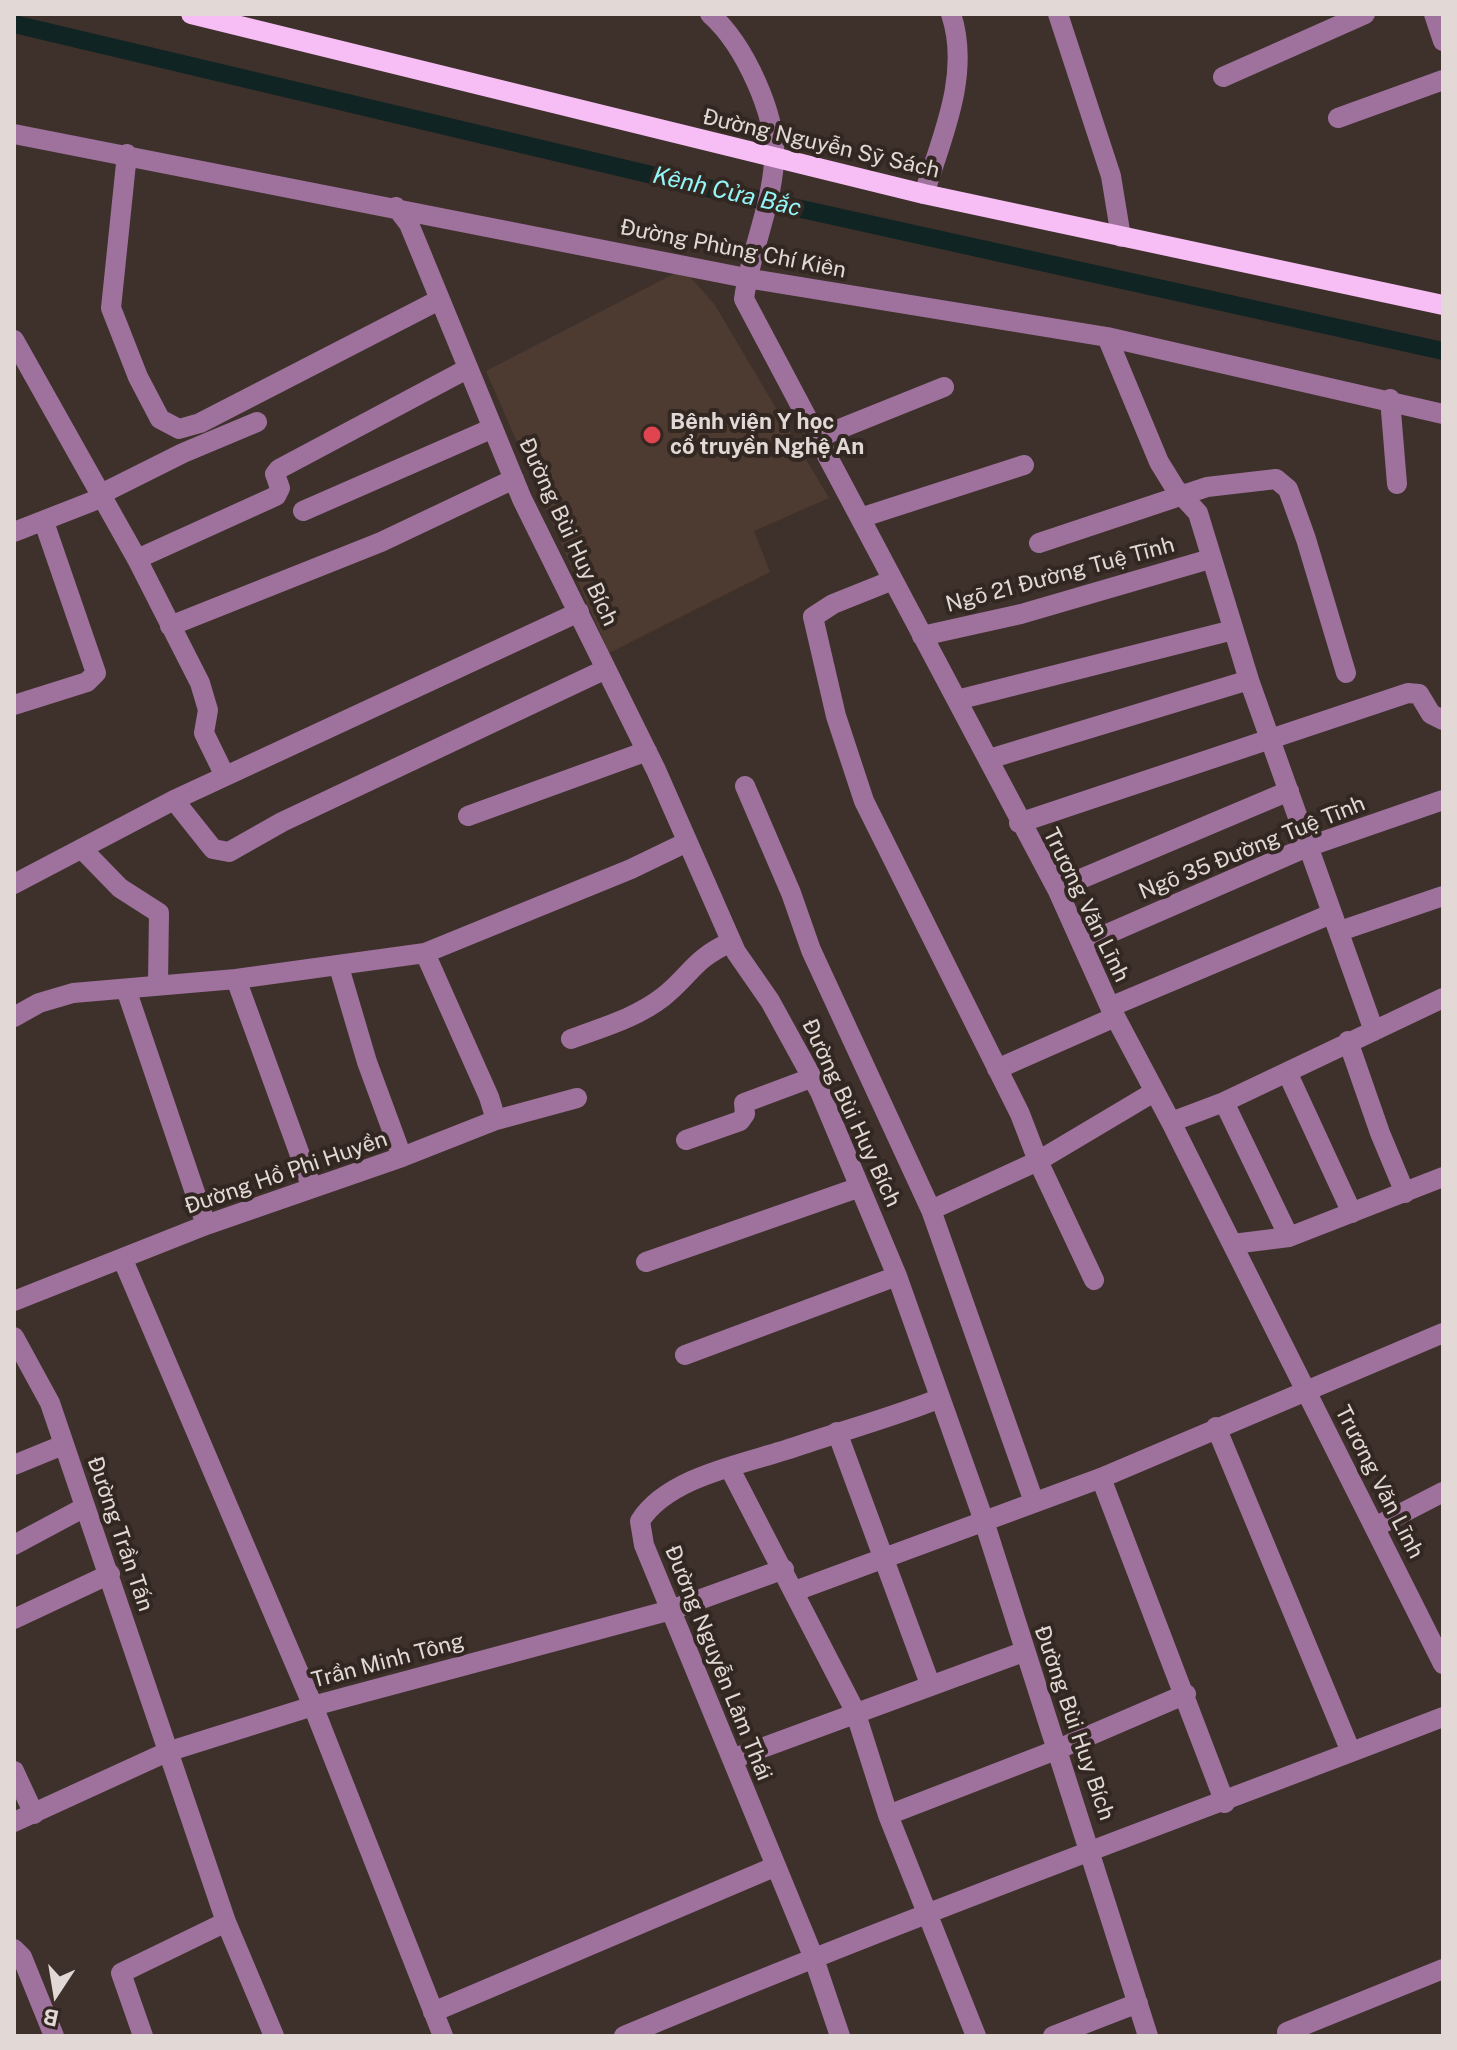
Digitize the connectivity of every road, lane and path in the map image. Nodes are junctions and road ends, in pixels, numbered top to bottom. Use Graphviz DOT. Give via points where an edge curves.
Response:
graph roads {
  1 [pos="191,14"];
  2 [pos="710,14"];
  3 [pos="951,14"];
  4 [pos="1058,14"];
  5 [pos="1365,14"];
  6 [pos="1434,14"];
  7 [pos="1443,41"];
  8 [pos="1223,77"];
  9 [pos="1443,80"];
  10 [pos="1338,118"];
  11 [pos="14,134"];
  12 [pos="127,154"];
  13 [pos="774,164"];
  14 [pos="924,194"];
  15 [pos="396,207"];
  16 [pos="1121,237"];
  17 [pos="746,278"];
  18 [pos="439,300"];
  19 [pos="1443,305"];
  20 [pos="1107,337"];
  21 [pos="17,354"];
  22 [pos="467,369"];
  23 [pos="944,387"];
  24 [pos="1390,399"];
  25 [pos="1443,414"];
  26 [pos="257,422"];
  27 [pos="493,428"];
  28 [pos="817,438"];
  29 [pos="1024,465"];
  30 [pos="514,479"];
  31 [pos="1397,484"];
  32 [pos="100,496"];
  33 [pos="1182,496"];
  34 [pos="303,511"];
  35 [pos="860,518"];
  36 [pos="44,522"];
  37 [pos="14,532"];
  38 [pos="1039,543"];
  39 [pos="137,559"];
  40 [pos="1210,559"];
  41 [pos="893,580"];
  42 [pos="579,612"];
  43 [pos="170,626"];
  44 [pos="1233,630"];
  45 [pos="922,636"];
  46 [pos="606,669"];
  47 [pos="1346,673"];
  48 [pos="1249,680"];
  49 [pos="16,700"];
  50 [pos="957,700"];
  51 [pos="1443,720"];
  52 [pos="1269,738"];
  53 [pos="647,751"];
  54 [pos="989,759"];
  55 [pos="225,776"];
  56 [pos="745,786"];
  57 [pos="1289,791"];
  58 [pos="174,800"];
  59 [pos="1443,800"];
  60 [pos="468,816"];
  61 [pos="1019,823"];
  62 [pos="687,842"];
  63 [pos="1307,847"];
  64 [pos="83,850"];
  65 [pos="14,884"];
  66 [pos="1057,889"];
  67 [pos="1443,896"];
  68 [pos="1336,922"];
  69 [pos="731,942"];
  70 [pos="1082,945"];
  71 [pos="425,953"];
  72 [pos="339,967"];
  73 [pos="236,979"];
  74 [pos="158,983"];
  75 [pos="126,989"];
  76 [pos="1443,998"];
  77 [pos="1112,1012"];
  78 [pos="14,1017"];
  79 [pos="1374,1031"];
  80 [pos="571,1039"];
  81 [pos="1348,1041"];
  82 [pos="997,1069"];
  83 [pos="1287,1072"];
  84 [pos="811,1078"];
  85 [pos="1154,1092"];
  86 [pos="577,1098"];
  87 [pos="1224,1102"];
  88 [pos="496,1120"];
  89 [pos="1171,1122"];
  90 [pos="686,1140"];
  91 [pos="402,1157"];
  92 [pos="1038,1161"];
  93 [pos="1443,1177"];
  94 [pos="860,1187"];
  95 [pos="312,1188"];
  96 [pos="1405,1193"];
  97 [pos="931,1210"];
  98 [pos="1352,1213"];
  99 [pos="206,1225"];
  100 [pos="1289,1237"];
  101 [pos="1233,1244"];
  102 [pos="123,1260"];
  103 [pos="646,1262"];
  104 [pos="897,1276"];
  105 [pos="1094,1280"];
  106 [pos="14,1301"];
  107 [pos="1443,1333"];
  108 [pos="14,1337"];
  109 [pos="685,1355"];
  110 [pos="1307,1391"];
  111 [pos="938,1399"];
  112 [pos="1216,1427"];
  113 [pos="837,1432"];
  114 [pos="63,1445"];
  115 [pos="14,1465"];
  116 [pos="729,1467"];
  117 [pos="1101,1478"];
  118 [pos="1443,1492"];
  119 [pos="1034,1502"];
  120 [pos="85,1507"];
  121 [pos="984,1521"];
  122 [pos="1375,1527"];
  123 [pos="14,1545"];
  124 [pos="886,1556"];
  125 [pos="784,1569"];
  126 [pos="110,1574"];
  127 [pos="795,1591"];
  128 [pos="671,1610"];
  129 [pos="14,1619"];
  130 [pos="1023,1652"];
  131 [pos="1443,1664"];
  132 [pos="930,1684"];
  133 [pos="1186,1694"];
  134 [pos="313,1706"];
  135 [pos="855,1711"];
  136 [pos="1443,1717"];
  137 [pos="1056,1750"];
  138 [pos="167,1752"];
  139 [pos="1351,1752"];
  140 [pos="732,1759"];
  141 [pos="14,1771"];
  142 [pos="1225,1803"];
  143 [pos="34,1814"];
  144 [pos="888,1815"];
  145 [pos="14,1822"];
  146 [pos="1092,1851"];
  147 [pos="774,1867"];
  148 [pos="928,1915"];
  149 [pos="226,1922"];
  150 [pos="14,1949"];
  151 [pos="813,1956"];
  152 [pos="1443,1969"];
  153 [pos="1138,2003"];
  154 [pos="433,2012"];
  155 [pos="1287,2032"];
  156 [pos="54,2036"];
  157 [pos="143,2036"];
  158 [pos="274,2036"];
  159 [pos="443,2036"];
  160 [pos="624,2036"];
  161 [pos="840,2036"];
  162 [pos="976,2036"];
  163 [pos="1053,2036"];
  164 [pos="1148,2036"];
  1 -- 13 [label="main road, Đường Nguyễn Sỹ Sách"];
  2 -- 13 [label="street" via="757,82"];
  3 -- 14 [label="street" via="958,47 956,83"];
  4 -- 16 [label="street" via="1111,176"];
  5 -- 8 [label="street"];
  6 -- 7 [label="street"];
  9 -- 10 [label="street"];
  11 -- 12 [label="street, Đường Phùng Chí Kiên"];
  12 -- 15 [label="street, Đường Phùng Chí Kiên"];
  12 -- 18 [label="street" via="111,308 149,401 171,427 191,427 214,417"];
  13 -- 14 [label="main road, Đường Nguyễn Sỹ Sách"];
  13 -- 17 [label="street, Trương Văn Lĩnh"];
  14 -- 16 [label="main road, Đường Nguyễn Sỹ Sách"];
  15 -- 17 [label="street, Đường Phùng Chí Kiên"];
  15 -- 18 [label="street, Đường Bùi Huy Bích" via="409,224"];
  16 -- 19 [label="main road, Đường Nguyễn Sỹ Sách"];
  17 -- 20 [label="street, Đường Phùng Chí Kiên"];
  17 -- 28 [label="street, Trương Văn Lĩnh" via="744,299"];
  18 -- 22 [label="street, Đường Bùi Huy Bích"];
  20 -- 24 [label="street, Đường Phùng Chí Kiên"];
  20 -- 33 [label="street" via="1159,462"];
  21 -- 32 [label="street"];
  22 -- 27 [label="street, Đường Bùi Huy Bích"];
  22 -- 39 [label="street" via="279,469 276,496"];
  23 -- 28 [label="street"];
  24 -- 25 [label="street, Đường Phùng Chí Kiên"];
  24 -- 31 [label="street"];
  26 -- 32 [label="street"];
  27 -- 30 [label="street, Đường Bùi Huy Bích"];
  27 -- 34 [label="street"];
  28 -- 35 [label="street, Trương Văn Lĩnh"];
  29 -- 35 [label="street"];
  30 -- 42 [label="street, Đường Bùi Huy Bích"];
  30 -- 43 [label="street" via="381,542"];
  32 -- 36 [label="street"];
  32 -- 39 [label="street"];
  33 -- 38 [label="street"];
  33 -- 40 [label="street" via="1198,513"];
  33 -- 47 [label="street" via="1261,479 1276,479 1288,489"];
  35 -- 41 [label="street, Trương Văn Lĩnh"];
  36 -- 37 [label="street"];
  36 -- 49 [label="street" via="96,673 87,682"];
  39 -- 43 [label="street"];
  40 -- 44 [label="street"];
  40 -- 45 [label="street, Ngõ 21 Đường Tuệ Tĩnh" via="1021,614"];
  41 -- 45 [label="street, Trương Văn Lĩnh"];
  41 -- 82 [label="street" via="821,610 813,617 814,629 864,801"];
  42 -- 46 [label="street, Đường Bùi Huy Bích"];
  42 -- 55 [label="street"];
  43 -- 55 [label="street" via="206,700 204,733"];
  44 -- 48 [label="street"];
  44 -- 50 [label="street"];
  45 -- 50 [label="street, Trương Văn Lĩnh"];
  46 -- 53 [label="street, Đường Bùi Huy Bích"];
  46 -- 58 [label="street" via="229,852 213,849"];
  48 -- 52 [label="street"];
  48 -- 54 [label="street"];
  50 -- 54 [label="street, Trương Văn Lĩnh"];
  51 -- 52 [label="street" via="1431,714 1419,694 1408,693"];
  52 -- 57 [label="street"];
  52 -- 61 [label="street"];
  53 -- 60 [label="street"];
  53 -- 62 [label="street, Đường Bùi Huy Bích"];
  54 -- 61 [label="street, Trương Văn Lĩnh"];
  55 -- 58 [label="street"];
  56 -- 97 [label="street" via="811,950"];
  57 -- 63 [label="street"];
  57 -- 66 [label="street"];
  58 -- 64 [label="street"];
  59 -- 63 [label="street, Ngõ 35 Đường Tuệ Tĩnh"];
  61 -- 66 [label="street, Trương Văn Lĩnh"];
  62 -- 69 [label="street, Đường Bùi Huy Bích"];
  62 -- 71 [label="street"];
  63 -- 68 [label="street"];
  63 -- 70 [label="street, Ngõ 35 Đường Tuệ Tĩnh"];
  64 -- 65 [label="street"];
  64 -- 74 [label="street" via="120,888 159,913"];
  66 -- 70 [label="street, Trương Văn Lĩnh"];
  67 -- 68 [label="street"];
  68 -- 77 [label="street"];
  68 -- 79 [label="street"];
  69 -- 80 [label="street" via="691,966 650,1006"];
  69 -- 84 [label="street, Đường Bùi Huy Bích"];
  70 -- 77 [label="street, Trương Văn Lĩnh"];
  71 -- 72 [label="street"];
  71 -- 88 [label="street"];
  72 -- 73 [label="street"];
  72 -- 91 [label="street"];
  73 -- 74 [label="street"];
  73 -- 95 [label="street"];
  74 -- 75 [label="street"];
  75 -- 78 [label="street" via="60,995"];
  75 -- 99 [label="street"];
  76 -- 79 [label="street"];
  77 -- 82 [label="street"];
  77 -- 85 [label="street, Trương Văn Lĩnh"];
  79 -- 81 [label="street"];
  81 -- 83 [label="street"];
  81 -- 96 [label="street"];
  82 -- 92 [label="street"];
  83 -- 87 [label="street"];
  83 -- 98 [label="street"];
  84 -- 90 [label="street" via="744,1103 740,1121"];
  84 -- 94 [label="street, Đường Bùi Huy Bích"];
  85 -- 89 [label="street, Trương Văn Lĩnh"];
  85 -- 92 [label="street"];
  86 -- 88 [label="street, Đường Hồ Phi Huyền"];
  87 -- 89 [label="street"];
  87 -- 100 [label="street"];
  88 -- 91 [label="street, Đường Hồ Phi Huyền"];
  89 -- 101 [label="street, Trương Văn Lĩnh"];
  91 -- 95 [label="street, Đường Hồ Phi Huyền"];
  92 -- 97 [label="street"];
  92 -- 105 [label="street"];
  93 -- 96 [label="street"];
  94 -- 103 [label="street"];
  94 -- 104 [label="street, Đường Bùi Huy Bích"];
  95 -- 99 [label="street, Đường Hồ Phi Huyền"];
  96 -- 98 [label="street"];
  97 -- 119 [label="street"];
  98 -- 100 [label="street"];
  99 -- 102 [label="street, Đường Hồ Phi Huyền"];
  100 -- 101 [label="street"];
  101 -- 110 [label="street, Trương Văn Lĩnh"];
  102 -- 106 [label="street, Đường Hồ Phi Huyền"];
  102 -- 134 [label="street"];
  104 -- 109 [label="street"];
  104 -- 111 [label="street, Đường Bùi Huy Bích" via="933,1370"];
  107 -- 110 [label="street"];
  108 -- 114 [label="street, Đường Trần Tấn" via="50,1403"];
  110 -- 112 [label="street"];
  110 -- 122 [label="street, Trương Văn Lĩnh"];
  111 -- 113 [label="street, Đường Nguyễn Lâm Thái"];
  111 -- 121 [label="street, Đường Bùi Huy Bích"];
  112 -- 117 [label="street"];
  112 -- 139 [label="street"];
  113 -- 116 [label="street, Đường Nguyễn Lâm Thái"];
  113 -- 124 [label="street"];
  114 -- 115 [label="street"];
  114 -- 120 [label="street, Đường Trần Tấn"];
  116 -- 125 [label="street"];
  116 -- 128 [label="street, Đường Nguyễn Lâm Thái" via="651,1505 640,1521 644,1545"];
  117 -- 119 [label="street"];
  117 -- 133 [label="street"];
  118 -- 122 [label="street"];
  119 -- 121 [label="street"];
  120 -- 123 [label="street"];
  120 -- 126 [label="street, Đường Trần Tấn"];
  121 -- 124 [label="street"];
  121 -- 130 [label="street, Đường Bùi Huy Bích"];
  122 -- 131 [label="street, Trương Văn Lĩnh"];
  124 -- 127 [label="street"];
  124 -- 132 [label="street"];
  125 -- 127 [label="street"];
  125 -- 128 [label="street, Trần Minh Tông"];
  126 -- 129 [label="street"];
  126 -- 138 [label="street, Đường Trần Tấn"];
  127 -- 135 [label="street"];
  128 -- 134 [label="street, Trần Minh Tông"];
  128 -- 140 [label="street, Đường Nguyễn Lâm Thái"];
  130 -- 132 [label="street"];
  130 -- 137 [label="street, Đường Bùi Huy Bích"];
  132 -- 135 [label="street"];
  133 -- 137 [label="street"];
  133 -- 142 [label="street"];
  134 -- 138 [label="street, Trần Minh Tông"];
  134 -- 154 [label="street"];
  135 -- 140 [label="street"];
  135 -- 144 [label="street"];
  136 -- 139 [label="street"];
  137 -- 144 [label="street"];
  137 -- 146 [label="street, Đường Bùi Huy Bích"];
  138 -- 143 [label="street, Trần Minh Tông"];
  138 -- 149 [label="street, Đường Trần Tấn"];
  139 -- 142 [label="street"];
  140 -- 147 [label="street, Đường Nguyễn Lâm Thái"];
  141 -- 143 [label="street"];
  142 -- 146 [label="street"];
  143 -- 145 [label="street, Trần Minh Tông"];
  144 -- 148 [label="street"];
  146 -- 148 [label="street"];
  146 -- 153 [label="street, Đường Bùi Huy Bích"];
  147 -- 151 [label="street, Đường Nguyễn Lâm Thái"];
  147 -- 154 [label="street"];
  148 -- 151 [label="street"];
  148 -- 162 [label="street"];
  149 -- 157 [label="street" via="121,1973"];
  149 -- 158 [label="street, Đường Trần Tấn"];
  150 -- 156 [label="street"];
  151 -- 160 [label="street"];
  151 -- 161 [label="street, Đường Nguyễn Lâm Thái"];
  152 -- 155 [label="street"];
  153 -- 163 [label="street"];
  153 -- 164 [label="street, Đường Bùi Huy Bích"];
  154 -- 159 [label="street"];
}
